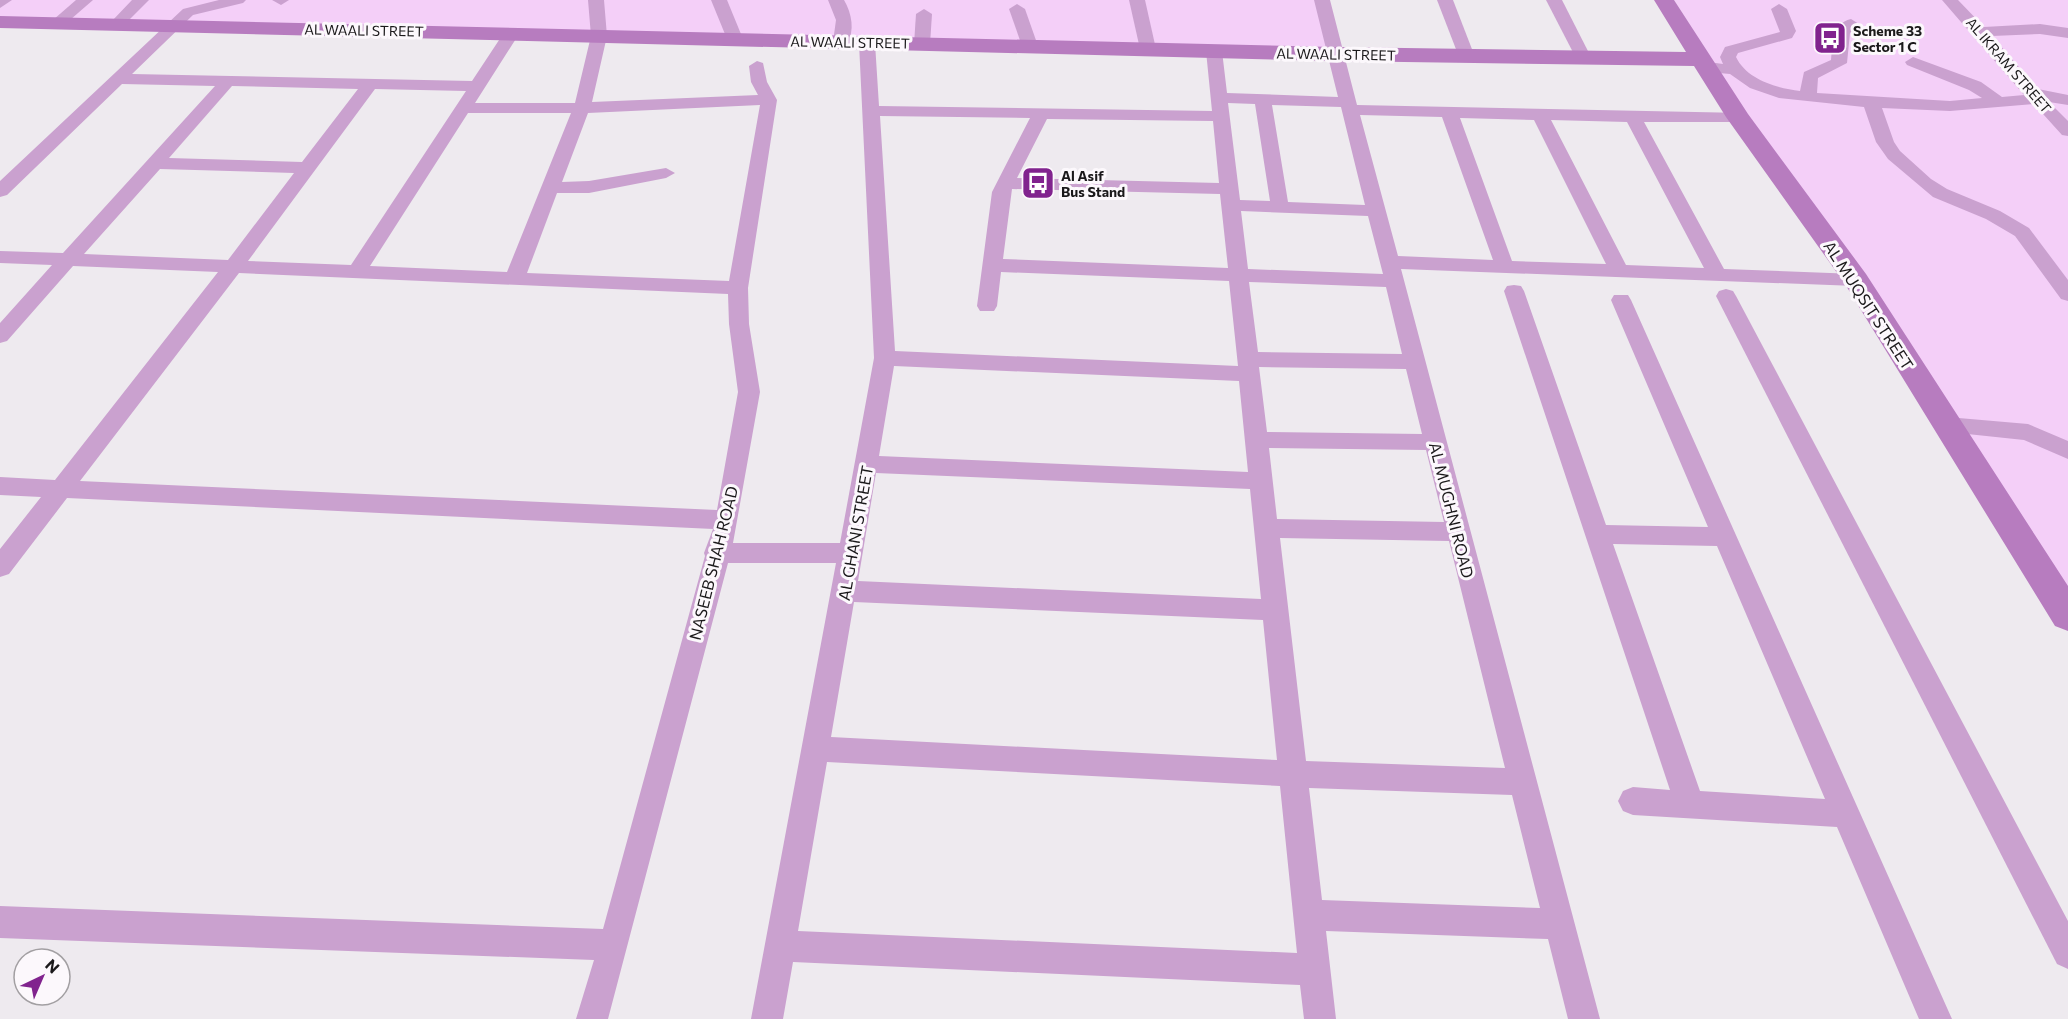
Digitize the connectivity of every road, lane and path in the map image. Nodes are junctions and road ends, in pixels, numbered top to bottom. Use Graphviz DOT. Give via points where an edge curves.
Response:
graph roads {
  1 [pos="4,0"];
  2 [pos="85,0"];
  3 [pos="141,0"];
  4 [pos="238,0"];
  5 [pos="596,0"];
  6 [pos="719,0"];
  7 [pos="1137,0"];
  8 [pos="1322,0"];
  9 [pos="1445,0"];
  10 [pos="1554,0"];
  11 [pos="1664,0"];
  12 [pos="1950,0"];
  13 [pos="842,1"];
  14 [pos="0,3"];
  15 [pos="1017,9"];
  16 [pos="1779,9"];
  17 [pos="924,15"];
  18 [pos="0,22"];
  19 [pos="58,23"];
  20 [pos="117,24"];
  21 [pos="1851,24"];
  22 [pos="175,26"];
  23 [pos="1982,32"];
  24 [pos="2068,33"];
  25 [pos="511,34"];
  26 [pos="599,36"];
  27 [pos="735,39"];
  28 [pos="841,42"];
  29 [pos="867,43"];
  30 [pos="922,44"];
  31 [pos="1030,46"];
  32 [pos="1148,50"];
  33 [pos="1214,51"];
  34 [pos="1335,54"];
  35 [pos="1467,57"];
  36 [pos="1584,59"];
  37 [pos="1913,62"];
  38 [pos="1714,65"];
  39 [pos="757,66"];
  40 [pos="119,79"];
  41 [pos="228,81"];
  42 [pos="370,84"];
  43 [pos="477,86"];
  44 [pos="2034,96"];
  45 [pos="1808,98"];
  46 [pos="1263,99"];
  47 [pos="769,100"];
  48 [pos="2068,100"];
  49 [pos="1997,101"];
  50 [pos="1871,102"];
  51 [pos="1348,106"];
  52 [pos="1220,107"];
  53 [pos="463,108"];
  54 [pos="582,108"];
  55 [pos="871,111"];
  56 [pos="1449,112"];
  57 [pos="1041,114"];
  58 [pos="1540,115"];
  59 [pos="1633,117"];
  60 [pos="1738,117"];
  61 [pos="2068,130"];
  62 [pos="155,163"];
  63 [pos="307,168"];
  64 [pos="666,173"];
  65 [pos="1005,183"];
  66 [pos="550,188"];
  67 [pos="0,191"];
  68 [pos="1230,197"];
  69 [pos="1280,207"];
  70 [pos="1375,211"];
  71 [pos="0,257"];
  72 [pos="68,260"];
  73 [pos="992,265"];
  74 [pos="233,267"];
  75 [pos="1504,267"];
  76 [pos="1619,271"];
  77 [pos="1391,272"];
  78 [pos="356,273"];
  79 [pos="1238,275"];
  80 [pos="514,280"];
  81 [pos="1856,280"];
  82 [pos="1722,286"];
  83 [pos="738,288"];
  84 [pos="1514,291"];
  85 [pos="2068,294"];
  86 [pos="1621,300"];
  87 [pos="987,306"];
  88 [pos="0,336"];
  89 [pos="885,358"];
  90 [pos="1414,362"];
  91 [pos="1248,366"];
  92 [pos="1947,425"];
  93 [pos="1257,440"];
  94 [pos="1434,442"];
  95 [pos="2068,451"];
  96 [pos="868,464"];
  97 [pos="1261,481"];
  98 [pos="0,486"];
  99 [pos="61,489"];
  100 [pos="726,520"];
  101 [pos="1266,528"];
  102 [pos="1458,532"];
  103 [pos="1598,534"];
  104 [pos="1724,537"];
  105 [pos="716,553"];
  106 [pos="851,553"];
  107 [pos="0,567"];
  108 [pos="844,591"];
  109 [pos="1275,610"];
  110 [pos="2068,616"];
  111 [pos="816,749"];
  112 [pos="1293,774"];
  113 [pos="1522,782"];
  114 [pos="1633,801"];
  115 [pos="1690,805"];
  116 [pos="1847,814"];
  117 [pos="1308,915"];
  118 [pos="0,922"];
  119 [pos="1558,924"];
  120 [pos="614,945"];
  121 [pos="780,946"];
  122 [pos="2068,952"];
  123 [pos="1314,970"];
  124 [pos="592,1019"];
  125 [pos="767,1019"];
  126 [pos="1320,1019"];
  127 [pos="1584,1019"];
  128 [pos="1936,1019"];
  1 -- 14 [label="street"];
  2 -- 19 [label="street"];
  3 -- 20 [label="street"];
  4 -- 22 [label="street" via="188,12"];
  5 -- 26 [label="street"];
  6 -- 27 [label="street"];
  7 -- 32 [label="street"];
  8 -- 34 [label="street, AL MUGHNI ROAD"];
  9 -- 35 [label="street"];
  10 -- 36 [label="street"];
  11 -- 38 [label="street, AL MUQSIT STREET"];
  12 -- 23 [label="street, AL IKRAM STREET"];
  13 -- 28 [label="street" via="846,27"];
  15 -- 31 [label="street"];
  16 -- 38 [label="street" via="1786,35 1731,50 1728,57"];
  17 -- 30 [label="street"];
  18 -- 19 [label="street, AL WAALI STREET"];
  19 -- 20 [label="street, AL WAALI STREET"];
  20 -- 22 [label="street, AL WAALI STREET"];
  21 -- 45 [label="street" via="1842,32 1839,63 1810,75"];
  22 -- 25 [label="street, AL WAALI STREET"];
  22 -- 40 [label="street"];
  23 -- 24 [label="street" via="2040,29"];
  23 -- 44 [label="street, AL IKRAM STREET"];
  25 -- 26 [label="street, AL WAALI STREET"];
  25 -- 43 [label="street"];
  26 -- 27 [label="street, AL WAALI STREET"];
  26 -- 54 [label="street"];
  27 -- 28 [label="street, AL WAALI STREET"];
  28 -- 29 [label="street, AL WAALI STREET"];
  29 -- 30 [label="street, AL WAALI STREET"];
  29 -- 55 [label="street, AL GHANI STREET"];
  30 -- 31 [label="street, AL WAALI STREET"];
  31 -- 32 [label="street, AL WAALI STREET"];
  32 -- 33 [label="street, AL WAALI STREET"];
  33 -- 34 [label="street, AL WAALI STREET"];
  33 -- 52 [label="street"];
  34 -- 35 [label="street, AL WAALI STREET"];
  34 -- 51 [label="street, AL MUGHNI ROAD"];
  35 -- 36 [label="street, AL WAALI STREET"];
  36 -- 38 [label="street, AL WAALI STREET"];
  37 -- 49 [label="street" via="1975,86"];
  38 -- 45 [label="street" via="1769,90"];
  38 -- 60 [label="street, AL MUQSIT STREET"];
  39 -- 47 [label="street" via="759,82"];
  40 -- 41 [label="street"];
  40 -- 67 [label="street"];
  41 -- 42 [label="street"];
  41 -- 62 [label="street"];
  42 -- 43 [label="street"];
  42 -- 63 [label="street"];
  43 -- 53 [label="street"];
  44 -- 48 [label="street"];
  44 -- 49 [label="street"];
  44 -- 61 [label="street, AL IKRAM STREET"];
  45 -- 50 [label="street"];
  46 -- 51 [label="street"];
  46 -- 52 [label="street"];
  46 -- 69 [label="street"];
  47 -- 54 [label="street"];
  47 -- 83 [label="street, NASEEB SHAH ROAD"];
  49 -- 50 [label="street" via="1950,106"];
  50 -- 85 [label="street" via="1885,142 1894,155 1940,193 2022,232"];
  51 -- 56 [label="street"];
  51 -- 70 [label="street, AL MUGHNI ROAD"];
  52 -- 57 [label="street"];
  52 -- 68 [label="street"];
  53 -- 54 [label="street"];
  53 -- 78 [label="street"];
  54 -- 66 [label="street"];
  55 -- 57 [label="street"];
  55 -- 89 [label="street, AL GHANI STREET"];
  56 -- 58 [label="street"];
  56 -- 75 [label="street"];
  57 -- 65 [label="street"];
  58 -- 59 [label="street"];
  58 -- 76 [label="street"];
  59 -- 60 [label="street"];
  59 -- 82 [label="street"];
  60 -- 81 [label="street, AL MUQSIT STREET"];
  62 -- 63 [label="street"];
  62 -- 72 [label="street"];
  63 -- 74 [label="street"];
  64 -- 66 [label="street" via="589,187"];
  65 -- 68 [label="street"];
  65 -- 73 [label="street"];
  66 -- 80 [label="street"];
  68 -- 69 [label="street"];
  68 -- 79 [label="street"];
  69 -- 70 [label="street"];
  70 -- 77 [label="street, AL MUGHNI ROAD"];
  71 -- 72 [label="street"];
  72 -- 74 [label="street"];
  72 -- 88 [label="street"];
  73 -- 79 [label="street"];
  73 -- 87 [label="street"];
  74 -- 78 [label="street"];
  74 -- 99 [label="street"];
  75 -- 76 [label="street"];
  75 -- 77 [label="street"];
  76 -- 82 [label="street"];
  77 -- 79 [label="street"];
  77 -- 90 [label="street, AL MUGHNI ROAD"];
  78 -- 80 [label="street"];
  79 -- 91 [label="street"];
  80 -- 83 [label="street"];
  81 -- 82 [label="street"];
  81 -- 92 [label="street, AL MUQSIT STREET"];
  82 -- 122 [label="street"];
  83 -- 100 [label="street, NASEEB SHAH ROAD" via="749,392"];
  84 -- 103 [label="street"];
  86 -- 104 [label="street"];
  89 -- 91 [label="street"];
  89 -- 96 [label="street, AL GHANI STREET"];
  90 -- 91 [label="street"];
  90 -- 94 [label="street, AL MUGHNI ROAD"];
  91 -- 93 [label="street"];
  92 -- 95 [label="street" via="2022,431"];
  92 -- 110 [label="street, AL MUQSIT STREET"];
  93 -- 94 [label="street"];
  93 -- 97 [label="street"];
  94 -- 102 [label="street, AL MUGHNI ROAD"];
  96 -- 97 [label="street"];
  96 -- 106 [label="street, AL GHANI STREET"];
  97 -- 101 [label="street"];
  98 -- 99 [label="street"];
  99 -- 100 [label="street"];
  99 -- 107 [label="street"];
  100 -- 105 [label="street, NASEEB SHAH ROAD"];
  101 -- 102 [label="street"];
  101 -- 109 [label="street"];
  102 -- 113 [label="street, AL MUGHNI ROAD"];
  103 -- 104 [label="street"];
  103 -- 115 [label="street"];
  104 -- 116 [label="street"];
  105 -- 106 [label="street"];
  105 -- 120 [label="street, NASEEB SHAH ROAD"];
  106 -- 108 [label="street, AL GHANI STREET"];
  108 -- 109 [label="street"];
  108 -- 111 [label="street, AL GHANI STREET"];
  109 -- 112 [label="street"];
  111 -- 112 [label="street"];
  111 -- 121 [label="street, AL GHANI STREET"];
  112 -- 113 [label="street"];
  112 -- 117 [label="street"];
  113 -- 119 [label="street, AL MUGHNI ROAD"];
  114 -- 115 [label="street"];
  115 -- 116 [label="street"];
  116 -- 128 [label="street"];
  117 -- 119 [label="street"];
  117 -- 123 [label="street"];
  118 -- 120 [label="street"];
  119 -- 127 [label="street, AL MUGHNI ROAD"];
  120 -- 124 [label="street, NASEEB SHAH ROAD"];
  121 -- 123 [label="street"];
  121 -- 125 [label="street, AL GHANI STREET"];
  123 -- 126 [label="street"];
}
